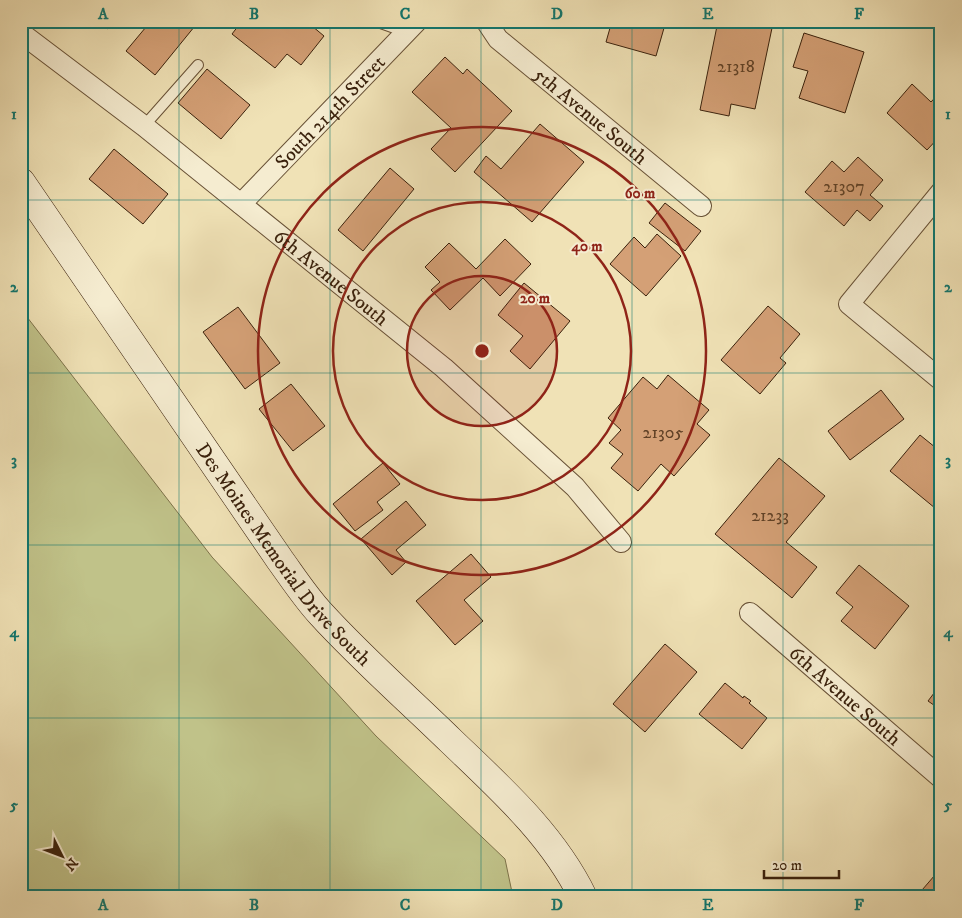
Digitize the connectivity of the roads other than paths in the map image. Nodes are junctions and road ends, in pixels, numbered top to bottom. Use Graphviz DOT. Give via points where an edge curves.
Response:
graph roads {
  1 [pos="376,21"];
  2 [pos="486,21"];
  3 [pos="412,27"];
  4 [pos="21,34"];
  5 [pos="198,65"];
  6 [pos="144,126"];
  7 [pos="22,183"];
  8 [pos="941,192"];
  9 [pos="241,204"];
  10 [pos="701,206"];
  11 [pos="941,380"];
  12 [pos="621,542"];
  13 [pos="750,613"];
  14 [pos="941,778"];
  15 [pos="583,897"];
  1 -- 3 [label="lane"];
  2 -- 10 [label="street, 5th Avenue South" via="498,38"];
  3 -- 9 [label="street, South 214th Street"];
  4 -- 6 [label="street, 6th Avenue South"];
  5 -- 6 [label="lane"];
  6 -- 9 [label="street, 6th Avenue South"];
  7 -- 15 [label="main road, Des Moines Memorial Drive South" via="280,560 320,613 508,796 550,843"];
  8 -- 11 [label="street" via="849,304"];
  9 -- 12 [label="street, 6th Avenue South" via="444,368 575,487"];
  13 -- 14 [label="street, 6th Avenue South"];
}
